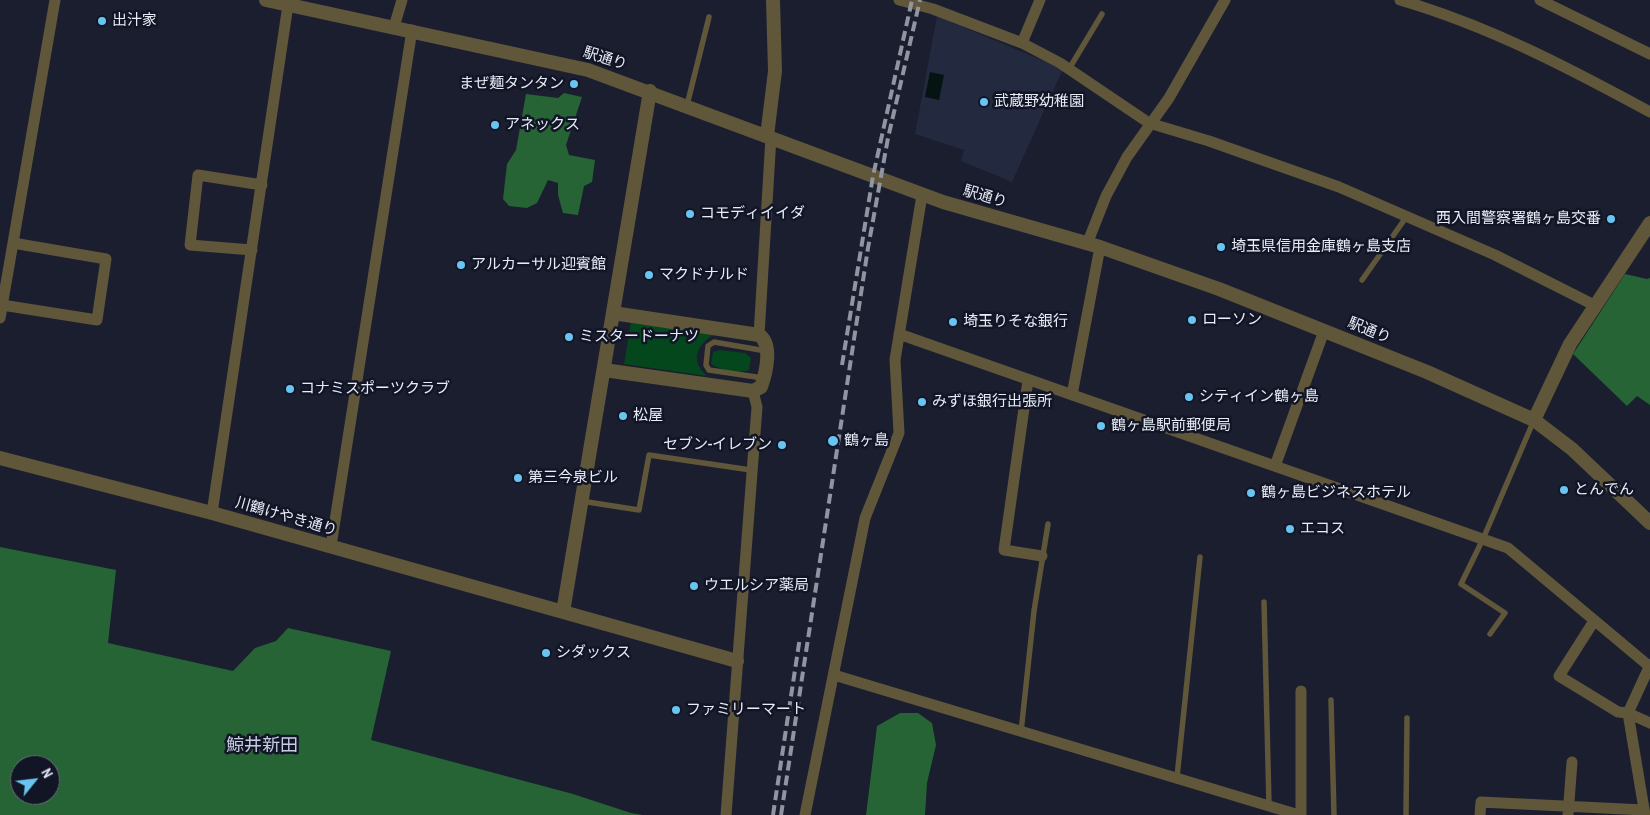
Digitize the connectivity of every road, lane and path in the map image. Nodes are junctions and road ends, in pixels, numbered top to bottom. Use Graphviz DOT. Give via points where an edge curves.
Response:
graph roads {
  1 [pos="55,0"];
  2 [pos="266,0"];
  3 [pos="402,0"];
  4 [pos="773,0"];
  5 [pos="899,0"];
  6 [pos="1040,0"];
  7 [pos="1225,0"];
  8 [pos="1400,0"];
  9 [pos="1540,0"];
  10 [pos="1428,4"];
  11 [pos="288,5"];
  12 [pos="1102,14"];
  13 [pos="709,17"];
  14 [pos="394,26"];
  15 [pos="412,30"];
  16 [pos="1022,44"];
  17 [pos="1650,54"];
  18 [pos="1068,68"];
  19 [pos="650,91"];
  20 [pos="687,105"];
  21 [pos="1650,112"];
  22 [pos="1149,123"];
  23 [pos="769,136"];
  24 [pos="262,185"];
  25 [pos="922,195"];
  26 [pos="1407,216"];
  27 [pos="1650,224"];
  28 [pos="13,243"];
  29 [pos="1094,245"];
  30 [pos="252,250"];
  31 [pos="5,260"];
  32 [pos="1362,280"];
  33 [pos="2,305"];
  34 [pos="1596,306"];
  35 [pos="613,313"];
  36 [pos="0,318"];
  37 [pos="1324,331"];
  38 [pos="899,334"];
  39 [pos="759,335"];
  40 [pos="767,352"];
  41 [pos="604,370"];
  42 [pos="763,378"];
  43 [pos="1028,380"];
  44 [pos="753,391"];
  45 [pos="1072,395"];
  46 [pos="1534,420"];
  47 [pos="0,458"];
  48 [pos="1275,466"];
  49 [pos="751,470"];
  50 [pos="582,501"];
  51 [pos="212,513"];
  52 [pos="1649,519"];
  53 [pos="1048,524"];
  54 [pos="1483,539"];
  55 [pos="331,546"];
  56 [pos="1042,556"];
  57 [pos="1200,557"];
  58 [pos="1264,602"];
  59 [pos="563,612"];
  60 [pos="1594,621"];
  61 [pos="1490,634"];
  62 [pos="737,661"];
  63 [pos="1650,665"];
  64 [pos="834,676"];
  65 [pos="1301,691"];
  66 [pos="1331,700"];
  67 [pos="1628,713"];
  68 [pos="1407,718"];
  69 [pos="1650,723"];
  70 [pos="1021,732"];
  71 [pos="1572,762"];
  72 [pos="1177,777"];
  73 [pos="1269,805"];
  74 [pos="1568,811"];
  75 [pos="1644,812"];
  76 [pos="726,815"];
  77 [pos="805,815"];
  78 [pos="1300,815"];
  79 [pos="1334,815"];
  80 [pos="1406,815"];
  81 [pos="1480,815"];
  1 -- 28 [label="street"];
  2 -- 11 [label="street, 駅通り"];
  3 -- 14 [label="street"];
  4 -- 23 [label="street" via="775,71"];
  5 -- 16 [label="street" via="934,9"];
  6 -- 16 [label="street"];
  7 -- 22 [label="street" via="1169,98"];
  8 -- 10 [label="street"];
  9 -- 17 [label="street"];
  10 -- 21 [label="street" via="1552,59"];
  11 -- 14 [label="street, 駅通り"];
  11 -- 24 [label="street"];
  12 -- 18 [label="lane"];
  13 -- 20 [label="lane"];
  14 -- 15 [label="street, 駅通り"];
  15 -- 19 [label="street, 駅通り" via="588,70"];
  15 -- 55 [label="street"];
  16 -- 18 [label="street"];
  18 -- 22 [label="street"];
  19 -- 20 [label="street, 駅通り"];
  19 -- 35 [label="street"];
  20 -- 23 [label="street, 駅通り"];
  22 -- 26 [label="street" via="1340,187"];
  22 -- 29 [label="street" via="1106,196"];
  23 -- 25 [label="street, 駅通り"];
  23 -- 39 [label="street"];
  24 -- 30 [label="street"];
  24 -- 30 [label="street" via="198,175 190,245"];
  25 -- 29 [label="street, 駅通り"];
  25 -- 38 [label="street"];
  26 -- 32 [label="lane"];
  26 -- 34 [label="street" via="1495,255"];
  27 -- 34 [label="street"];
  28 -- 31 [label="street"];
  28 -- 33 [label="street" via="106,259 97,320"];
  29 -- 37 [label="street, 駅通り" via="1219,289"];
  29 -- 45 [label="street"];
  30 -- 51 [label="street"];
  31 -- 33 [label="street"];
  33 -- 36 [label="street"];
  34 -- 46 [label="street" via="1570,344"];
  35 -- 39 [label="street"];
  35 -- 41 [label="street"];
  37 -- 46 [label="street, 駅通り"];
  37 -- 48 [label="street"];
  38 -- 43 [label="street"];
  38 -- 64 [label="street" via="895,360 899,433 865,518"];
  39 -- 40 [label="street" via="766,342"];
  40 -- 42 [label="street"];
  40 -- 42 [label="lane" via="714,342 708,346 706,365 709,370"];
  41 -- 44 [label="street"];
  41 -- 50 [label="street"];
  42 -- 44 [label="street" via="761,387"];
  43 -- 45 [label="street"];
  43 -- 56 [label="street" via="1004,550"];
  44 -- 49 [label="street" via="757,408"];
  45 -- 48 [label="street"];
  46 -- 52 [label="street, 駅通り" via="1572,449"];
  46 -- 54 [label="lane"];
  47 -- 51 [label="street, 川鶴けやき通り"];
  48 -- 54 [label="street"];
  49 -- 50 [label="lane" via="649,455 639,510"];
  49 -- 62 [label="street"];
  50 -- 59 [label="street"];
  51 -- 55 [label="street, 川鶴けやき通り"];
  53 -- 56 [label="lane"];
  54 -- 60 [label="street" via="1508,548"];
  54 -- 61 [label="lane" via="1461,584 1506,613"];
  55 -- 59 [label="street, 川鶴けやき通り"];
  56 -- 70 [label="lane"];
  57 -- 72 [label="lane"];
  58 -- 73 [label="lane"];
  59 -- 62 [label="street, 川鶴けやき通り"];
  60 -- 63 [label="street"];
  60 -- 67 [label="street" via="1559,676 1618,712"];
  62 -- 76 [label="street"];
  63 -- 67 [label="street"];
  64 -- 70 [label="street"];
  64 -- 77 [label="street"];
  65 -- 78 [label="street"];
  66 -- 79 [label="lane"];
  67 -- 69 [label="street"];
  67 -- 75 [label="street"];
  68 -- 80 [label="lane"];
  70 -- 72 [label="street"];
  71 -- 74 [label="street"];
  72 -- 73 [label="street"];
  73 -- 78 [label="street"];
  74 -- 75 [label="street"];
  74 -- 81 [label="street" via="1481,802"];
}
